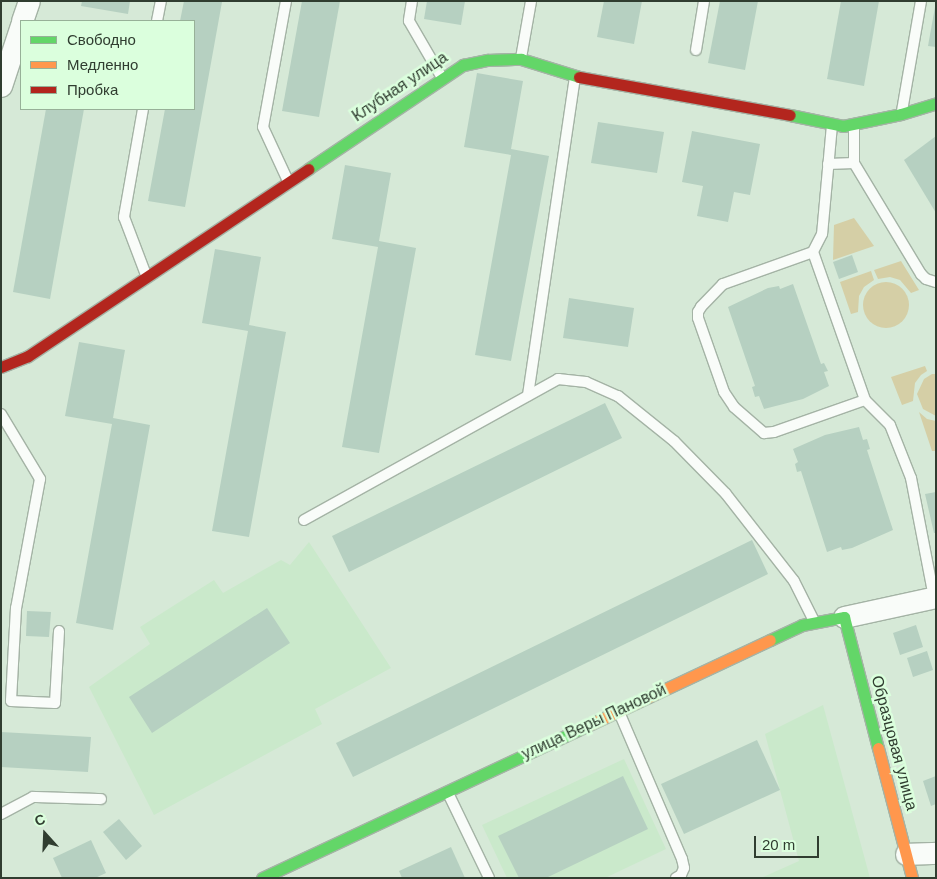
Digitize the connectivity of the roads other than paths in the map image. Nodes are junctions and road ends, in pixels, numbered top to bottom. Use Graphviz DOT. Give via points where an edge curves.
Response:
graph roads {
  1 [pos="29,1"];
  2 [pos="161,1"];
  3 [pos="286,1"];
  4 [pos="412,1"];
  5 [pos="531,1"];
  6 [pos="704,1"];
  7 [pos="920,1"];
  8 [pos="23,20"];
  9 [pos="158,20"];
  10 [pos="20,29"];
  11 [pos="696,50"];
  12 [pos="521,60"];
  13 [pos="576,76"];
  14 [pos="442,78"];
  15 [pos="1,86"];
  16 [pos="936,104"];
  17 [pos="143,110"];
  18 [pos="901,114"];
  19 [pos="832,124"];
  20 [pos="854,124"];
  21 [pos="854,163"];
  22 [pos="828,164"];
  23 [pos="288,182"];
  24 [pos="813,252"];
  25 [pos="147,276"];
  26 [pos="936,282"];
  27 [pos="1,367"];
  28 [pos="528,395"];
  29 [pos="865,400"];
  30 [pos="1,414"];
  31 [pos="304,520"];
  32 [pos="935,597"];
  33 [pos="844,617"];
  34 [pos="814,621"];
  35 [pos="59,631"];
  36 [pos="618,711"];
  37 [pos="447,791"];
  38 [pos="101,799"];
  39 [pos="1,814"];
  40 [pos="936,853"];
  41 [pos="906,854"];
  42 [pos="262,878"];
  43 [pos="489,878"];
  44 [pos="676,878"];
  45 [pos="912,878"];
  1 -- 8 [label="street"];
  2 -- 9 [label="lane"];
  3 -- 23 [label="lane" via="263,127"];
  4 -- 14 [label="lane" via="409,21"];
  5 -- 12 [label="lane"];
  6 -- 11 [label="lane"];
  7 -- 18 [label="lane"];
  10 -- 15 [label="street"];
  12 -- 13 [label="street, Клубная улица"];
  12 -- 14 [label="street, Клубная улица" via="487,60 463,66"];
  13 -- 19 [label="street, Клубная улица"];
  13 -- 28 [label="lane"];
  14 -- 23 [label="street, Клубная улица"];
  16 -- 18 [label="street, Клубная улица"];
  17 -- 25 [label="lane" via="124,217"];
  18 -- 20 [label="street, Клубная улица"];
  19 -- 20 [label="street, Клубная улица"];
  19 -- 22 [label="lane"];
  20 -- 21 [label="lane"];
  21 -- 22 [label="lane"];
  21 -- 26 [label="lane" via="921,274"];
  22 -- 24 [label="lane" via="822,234"];
  23 -- 25 [label="street, Клубная улица"];
  24 -- 29 [label="lane"];
  24 -- 29 [label="lane" via="723,284 700,307 698,318 728,400 764,433"];
  25 -- 27 [label="street, Клубная улица" via="28,356"];
  28 -- 31 [label="lane"];
  28 -- 34 [label="lane" via="558,379 586,382 618,396 674,441 726,494 794,582"];
  29 -- 32 [label="lane" via="890,425 910,478"];
  30 -- 35 [label="lane" via="40,479 16,608 11,701 55,703"];
  32 -- 33 [label="street, улица Веры Пановой"];
  33 -- 34 [label="street, улица Веры Пановой"];
  33 -- 41 [label="street, Образцовая улица"];
  34 -- 36 [label="street, улица Веры Пановой"];
  36 -- 37 [label="street, улица Веры Пановой"];
  36 -- 44 [label="lane" via="682,859 684,868"];
  37 -- 42 [label="street, улица Веры Пановой"];
  37 -- 43 [label="lane"];
  38 -- 39 [label="lane" via="33,797"];
  40 -- 41 [label="street"];
  41 -- 45 [label="street, Образцовая улица"];
}
